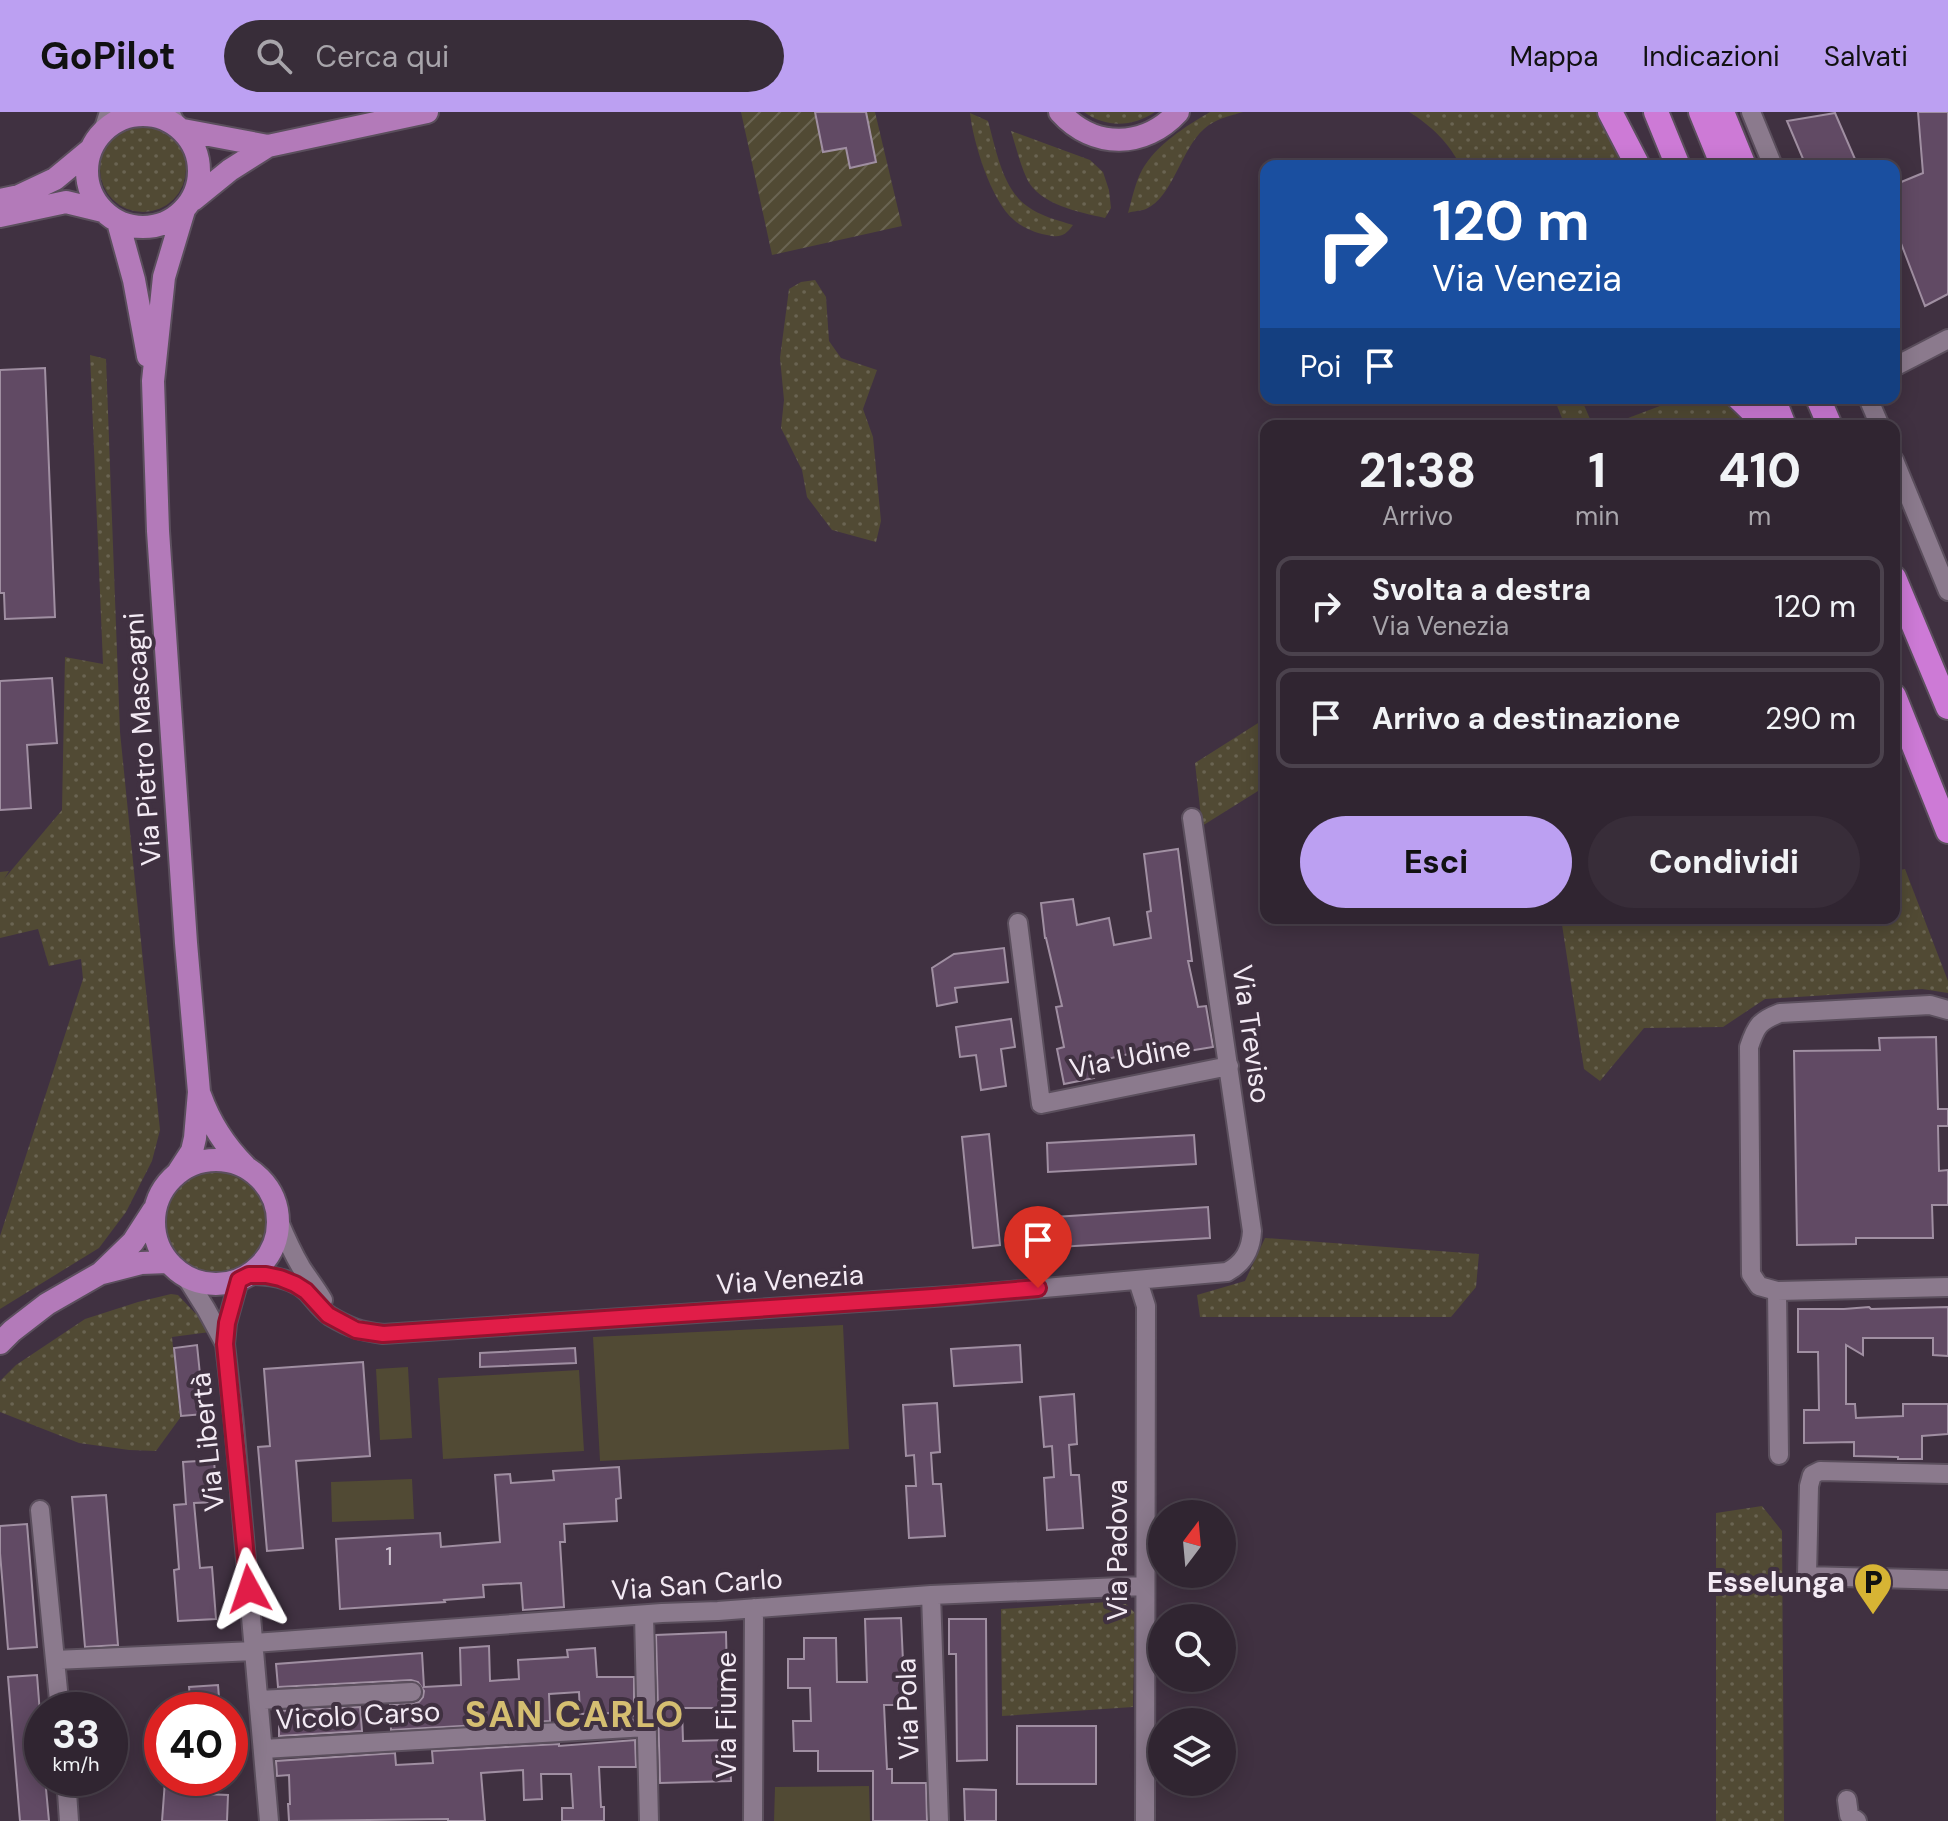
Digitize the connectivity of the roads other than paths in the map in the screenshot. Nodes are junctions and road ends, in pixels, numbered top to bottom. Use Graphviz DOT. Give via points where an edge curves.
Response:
graph roads {
  1 [pos="427,112"];
  2 [pos="1043,112"];
  3 [pos="1178,112"];
  4 [pos="1613,112"];
  5 [pos="1656,112"];
  6 [pos="1701,112"];
  7 [pos="1722,112"];
  8 [pos="1751,112"];
  9 [pos="1063,115"];
  10 [pos="176,122"];
  11 [pos="101,131"];
  12 [pos="268,146"];
  13 [pos="1635,160"];
  14 [pos="1676,160"];
  15 [pos="1721,160"];
  16 [pos="1742,160"];
  17 [pos="1771,160"];
  18 [pos="0,200"];
  19 [pos="188,206"];
  20 [pos="0,216"];
  21 [pos="110,216"];
  22 [pos="1948,339"];
  23 [pos="1900,364"];
  24 [pos="153,381"];
  25 [pos="1745,404"];
  26 [pos="1762,420"];
  27 [pos="1900,475"];
  28 [pos="1948,591"];
  29 [pos="1900,592"];
  30 [pos="1948,707"];
  31 [pos="1900,711"];
  32 [pos="1192,818"];
  33 [pos="1948,831"];
  34 [pos="1018,923"];
  35 [pos="1948,1010"];
  36 [pos="1229,1066"];
  37 [pos="199,1092"];
  38 [pos="246,1167"];
  39 [pos="179,1171"];
  40 [pos="154,1210"];
  41 [pos="278,1219"];
  42 [pos="1245,1257"];
  43 [pos="168,1262"];
  44 [pos="101,1273"];
  45 [pos="186,1277"];
  46 [pos="244,1278"];
  47 [pos="1138,1281"];
  48 [pos="1948,1287"];
  49 [pos="1777,1291"];
  50 [pos="336,1319"];
  51 [pos="0,1343"];
  52 [pos="225,1344"];
  53 [pos="1779,1455"];
  54 [pos="1948,1474"];
  55 [pos="40,1510"];
  56 [pos="1948,1580"];
  57 [pos="1144,1586"];
  58 [pos="931,1595"];
  59 [pos="754,1608"];
  60 [pos="644,1615"];
  61 [pos="254,1647"];
  62 [pos="55,1660"];
  63 [pos="58,1692"];
  64 [pos="412,1692"];
  65 [pos="259,1700"];
  66 [pos="647,1727"];
  67 [pos="263,1749"];
  68 [pos="67,1796"];
  69 [pos="1847,1800"];
  70 [pos="69,1821"];
  71 [pos="269,1821"];
  72 [pos="649,1821"];
  73 [pos="753,1821"];
  74 [pos="939,1821"];
  75 [pos="1145,1821"];
  76 [pos="1857,1821"];
  1 -- 12 [label="main road"];
  2 -- 9 [label="main road"];
  3 -- 9 [label="main road" via="1161,128 1124,140 1087,133"];
  4 -- 13 [label="highway"];
  5 -- 14 [label="highway"];
  6 -- 15 [label="highway"];
  7 -- 16 [label="highway"];
  8 -- 17 [label="street"];
  10 -- 11 [label="main road" via="151,114 125,117"];
  10 -- 12 [label="main road"];
  10 -- 19 [label="main road" via="200,164 199,183"];
  11 -- 18 [label="main road" via="55,179"];
  11 -- 21 [label="main road" via="86,176 89,189"];
  12 -- 19 [label="main road"];
  19 -- 21 [label="main road" via="153,227 135,227"];
  19 -- 24 [label="main road, Via Pietro Mascagni" via="164,277"];
  20 -- 21 [label="main road" via="66,202"];
  21 -- 24 [label="main road, Via Pietro Mascagni" via="134,280"];
  22 -- 23 [label="street"];
  24 -- 37 [label="main road, Via Pietro Mascagni" via="158,531"];
  25 -- 26 [label="highway"];
  27 -- 28 [label="street"];
  29 -- 30 [label="highway"];
  31 -- 33 [label="highway"];
  32 -- 36 [label="street, Via Treviso"];
  34 -- 36 [label="street, Via Udine" via="1041,1104"];
  35 -- 49 [label="street" via="1930,1005 1780,1013 1755,1029 1749,1047 1751,1274 1759,1286"];
  36 -- 42 [label="street, Via Treviso" via="1252,1231"];
  37 -- 38 [label="main road, Via Pietro Mascagni" via="219,1135"];
  37 -- 39 [label="main road, Via Pietro Mascagni" via="192,1151"];
  38 -- 39 [label="main road" via="219,1159"];
  38 -- 41 [label="main road" via="265,1184"];
  39 -- 40 [label="main road" via="163,1188"];
  40 -- 43 [label="main road" via="154,1232"];
  40 -- 44 [label="main road" via="133,1242"];
  41 -- 46 [label="main road" via="271,1251"];
  41 -- 50 [label="street" via="302,1269"];
  42 -- 47 [label="street, Via Venezia" via="1227,1272"];
  43 -- 44 [label="main road"];
  43 -- 45 [label="main road"];
  44 -- 51 [label="main road" via="47,1304"];
  45 -- 46 [label="main road" via="212,1284"];
  45 -- 52 [label="street, Via Libertà"];
  46 -- 50 [label="street, Via Venezia" via="266,1275 295,1284"];
  46 -- 52 [label="street, Via Libertà"];
  47 -- 50 [label="street, Via Venezia" via="383,1334 356,1330"];
  47 -- 57 [label="street, Via Padova" via="1146,1306"];
  48 -- 49 [label="street"];
  49 -- 53 [label="street"];
  52 -- 61 [label="street, Via Libertà"];
  54 -- 56 [label="street" via="1812,1475 1807,1576"];
  55 -- 62 [label="street"];
  57 -- 58 [label="street, Via San Carlo"];
  57 -- 75 [label="street, Via Padova"];
  58 -- 59 [label="street, Via San Carlo"];
  58 -- 74 [label="street, Via Pola"];
  59 -- 60 [label="street, Via San Carlo"];
  59 -- 73 [label="street, Via Fiume"];
  60 -- 61 [label="street, Via San Carlo"];
  60 -- 66 [label="street"];
  61 -- 62 [label="street, Via San Carlo"];
  61 -- 65 [label="street, Via Libertà"];
  62 -- 63 [label="street"];
  64 -- 65 [label="street"];
  65 -- 67 [label="street, Via Libertà"];
  66 -- 67 [label="street, Vicolo Carso"];
  66 -- 72 [label="street"];
  67 -- 71 [label="street, Via Libertà"];
  68 -- 70 [label="street"];
  69 -- 76 [label="street" via="1849,1815"];
}
